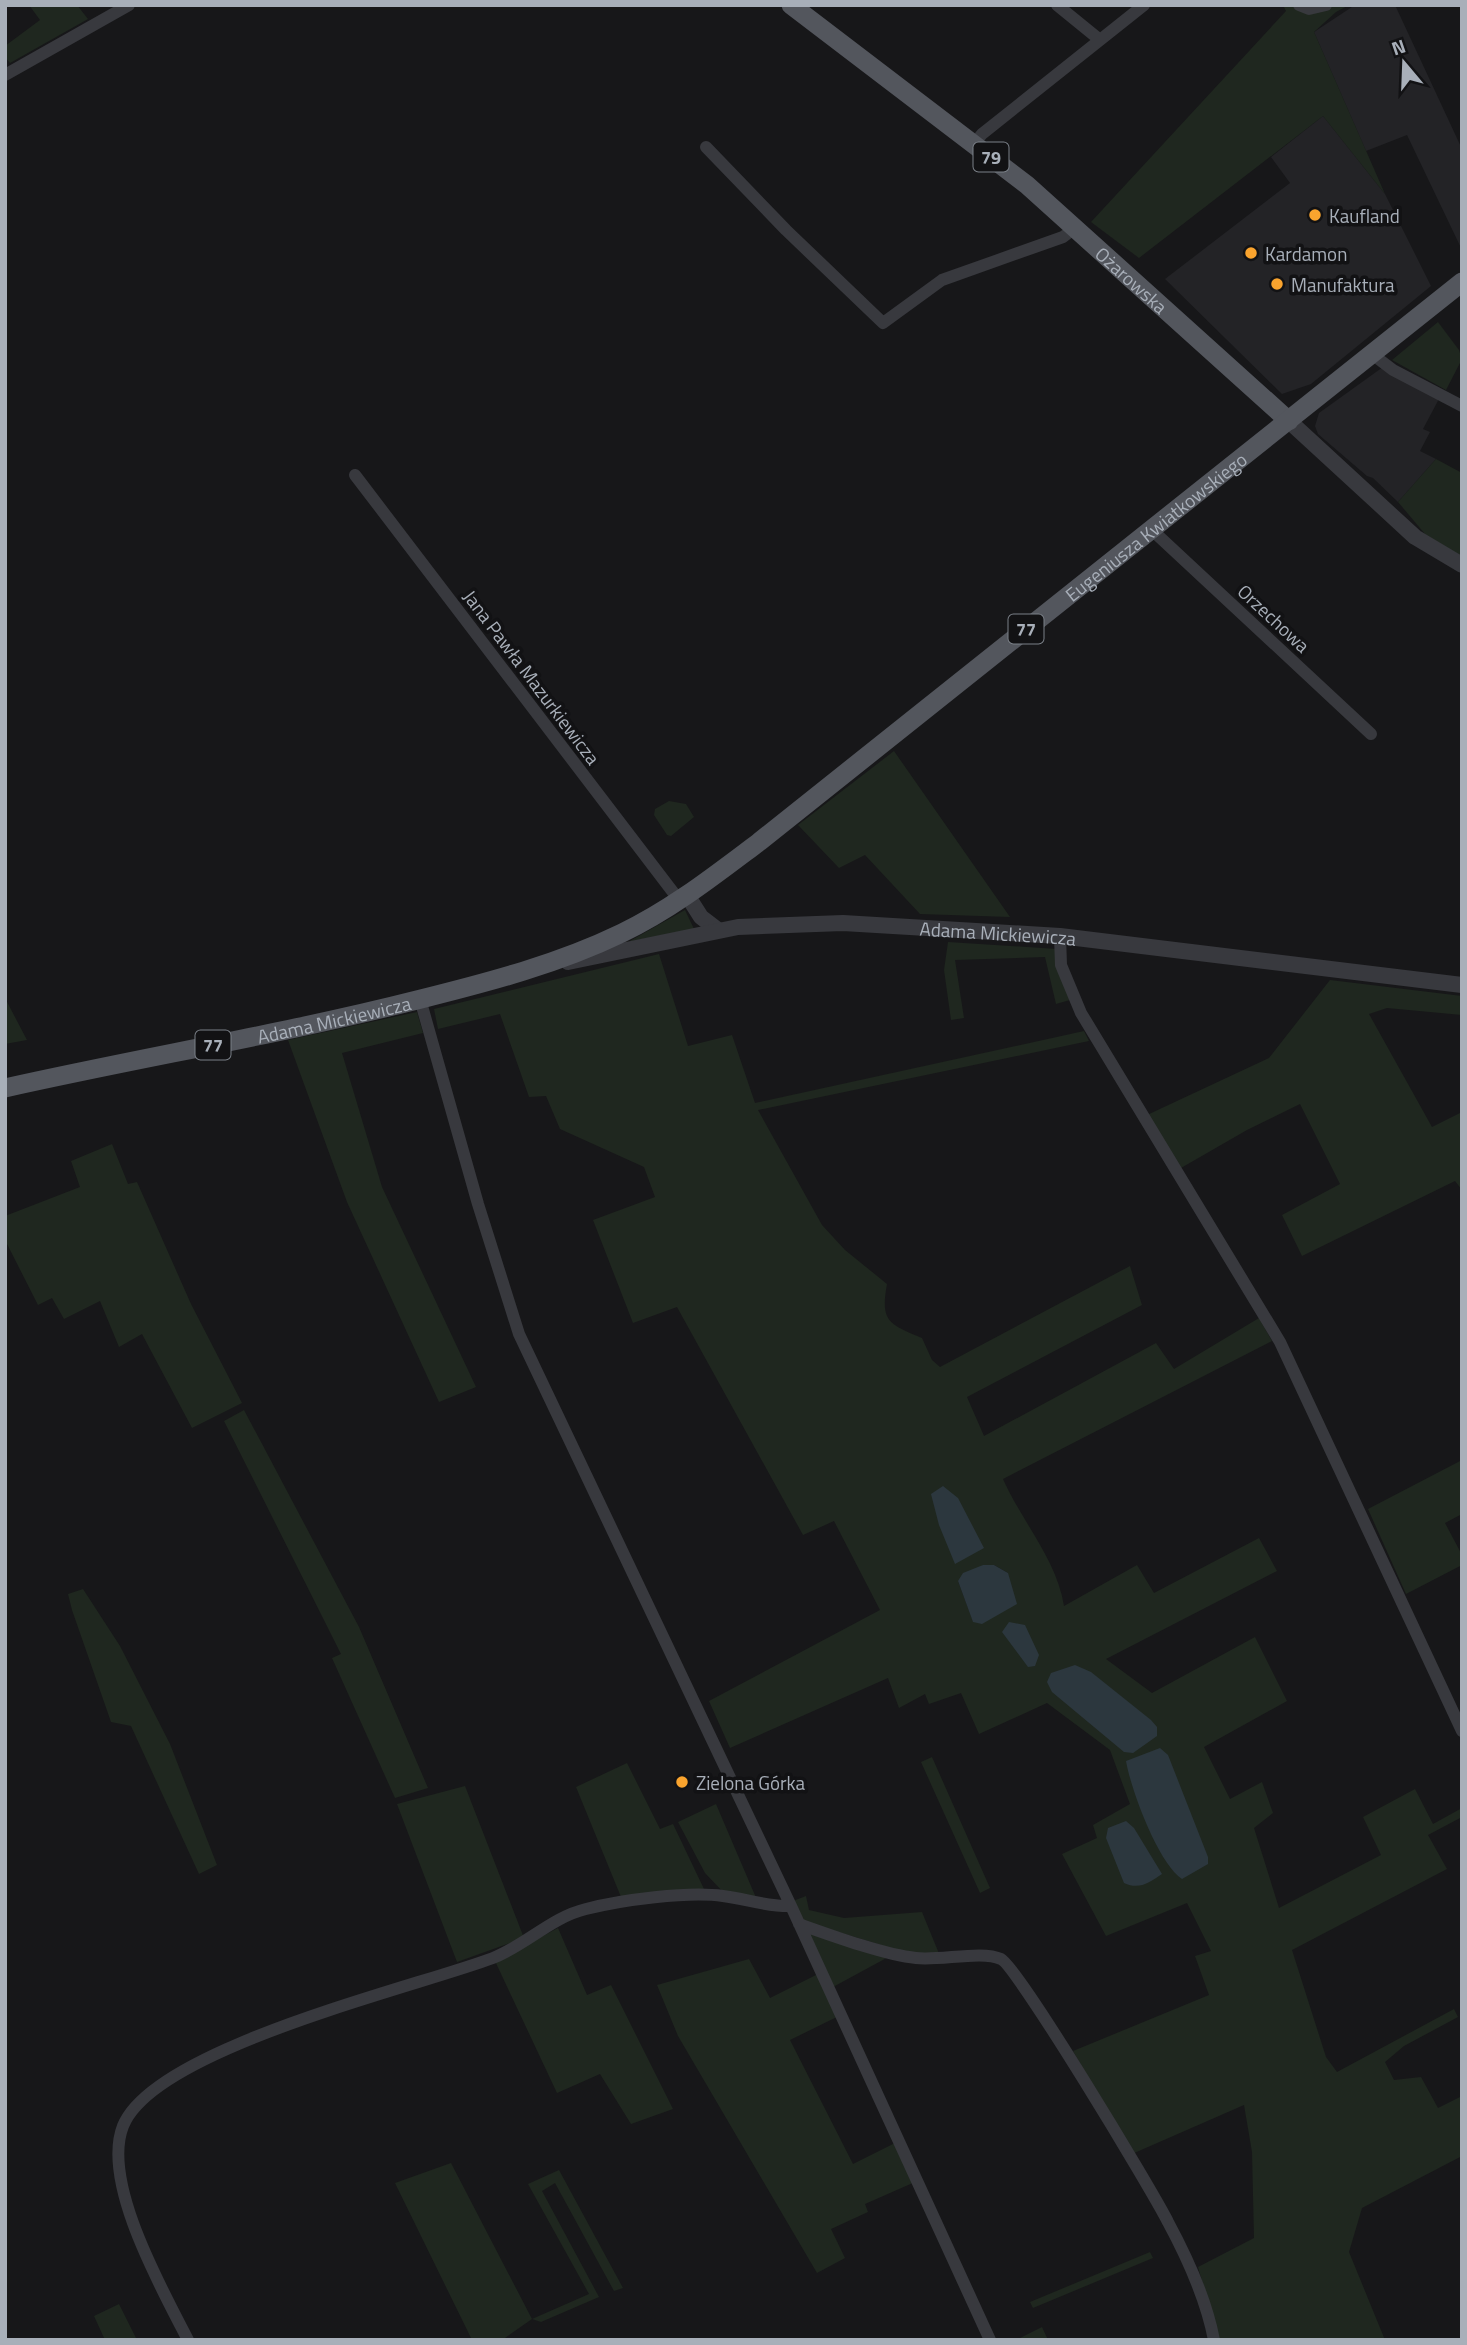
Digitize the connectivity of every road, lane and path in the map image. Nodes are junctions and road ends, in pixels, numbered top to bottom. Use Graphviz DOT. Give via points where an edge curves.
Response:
graph roads {
  1 [pos="129,5"];
  2 [pos="791,5"];
  3 [pos="1057,5"];
  4 [pos="1144,5"];
  5 [pos="1299,5"];
  6 [pos="1326,5"];
  7 [pos="1100,40"];
  8 [pos="5,75"];
  9 [pos="974,144"];
  10 [pos="706,147"];
  11 [pos="1076,227"];
  12 [pos="1462,282"];
  13 [pos="1373,354"];
  14 [pos="1462,406"];
  15 [pos="1289,421"];
  16 [pos="355,475"];
  17 [pos="1152,530"];
  18 [pos="1462,565"];
  19 [pos="1371,734"];
  20 [pos="683,898"];
  21 [pos="718,930"];
  22 [pos="1060,936"];
  23 [pos="536,968"];
  24 [pos="1462,985"];
  25 [pos="420,999"];
  26 [pos="5,1088"];
  27 [pos="1462,1731"];
  28 [pos="791,1906"];
  29 [pos="799,1924"];
  30 [pos="188,2340"];
  31 [pos="990,2340"];
  32 [pos="1214,2340"];
  1 -- 8 [label="street"];
  2 -- 9 [label="main road, Ożarowska / 79"];
  3 -- 7 [label="street"];
  4 -- 7 [label="street"];
  5 -- 6 [label="street" via="1314,9"];
  7 -- 9 [label="street"];
  9 -- 11 [label="main road, Ożarowska / 79"];
  10 -- 11 [label="street" via="883,323 942,279 1063,237"];
  11 -- 15 [label="main road, Ożarowska / 79"];
  12 -- 13 [label="main road, Eugeniusza Kwiatkowskiego / 77"];
  13 -- 14 [label="street" via="1393,370"];
  13 -- 15 [label="main road, Eugeniusza Kwiatkowskiego / 77"];
  15 -- 17 [label="main road, Eugeniusza Kwiatkowskiego / 77"];
  15 -- 18 [label="street, Ożarowska" via="1406,530"];
  16 -- 20 [label="street, Jana Pawła Mazurkiewicza"];
  17 -- 19 [label="street, Orzechowa"];
  17 -- 20 [label="main road, Eugeniusza Kwiatkowskiego / 77"];
  20 -- 21 [label="street"];
  20 -- 23 [label="main road, Adama Mickiewicza / 77" via="622,933"];
  21 -- 22 [label="street, Adama Mickiewicza" via="843,923"];
  21 -- 23 [label="street, Adama Mickiewicza"];
  22 -- 24 [label="street, Adama Mickiewicza"];
  22 -- 27 [label="street" via="1061,965 1087,1025 1280,1342"];
  23 -- 25 [label="main road, Adama Mickiewicza / 77"];
  25 -- 26 [label="main road, Adama Mickiewicza / 77"];
  25 -- 28 [label="street" via="519,1334"];
  28 -- 29 [label="street"];
  28 -- 30 [label="street" via="722,1896 584,1909 494,1957 318,2015 187,2068 162,2083 138,2104 124,2125 118,2145 120,2171 126,2206"];
  29 -- 31 [label="street"];
  29 -- 32 [label="street" via="912,1958 981,1956 1006,1962 1167,2220 1199,2289"];
}
